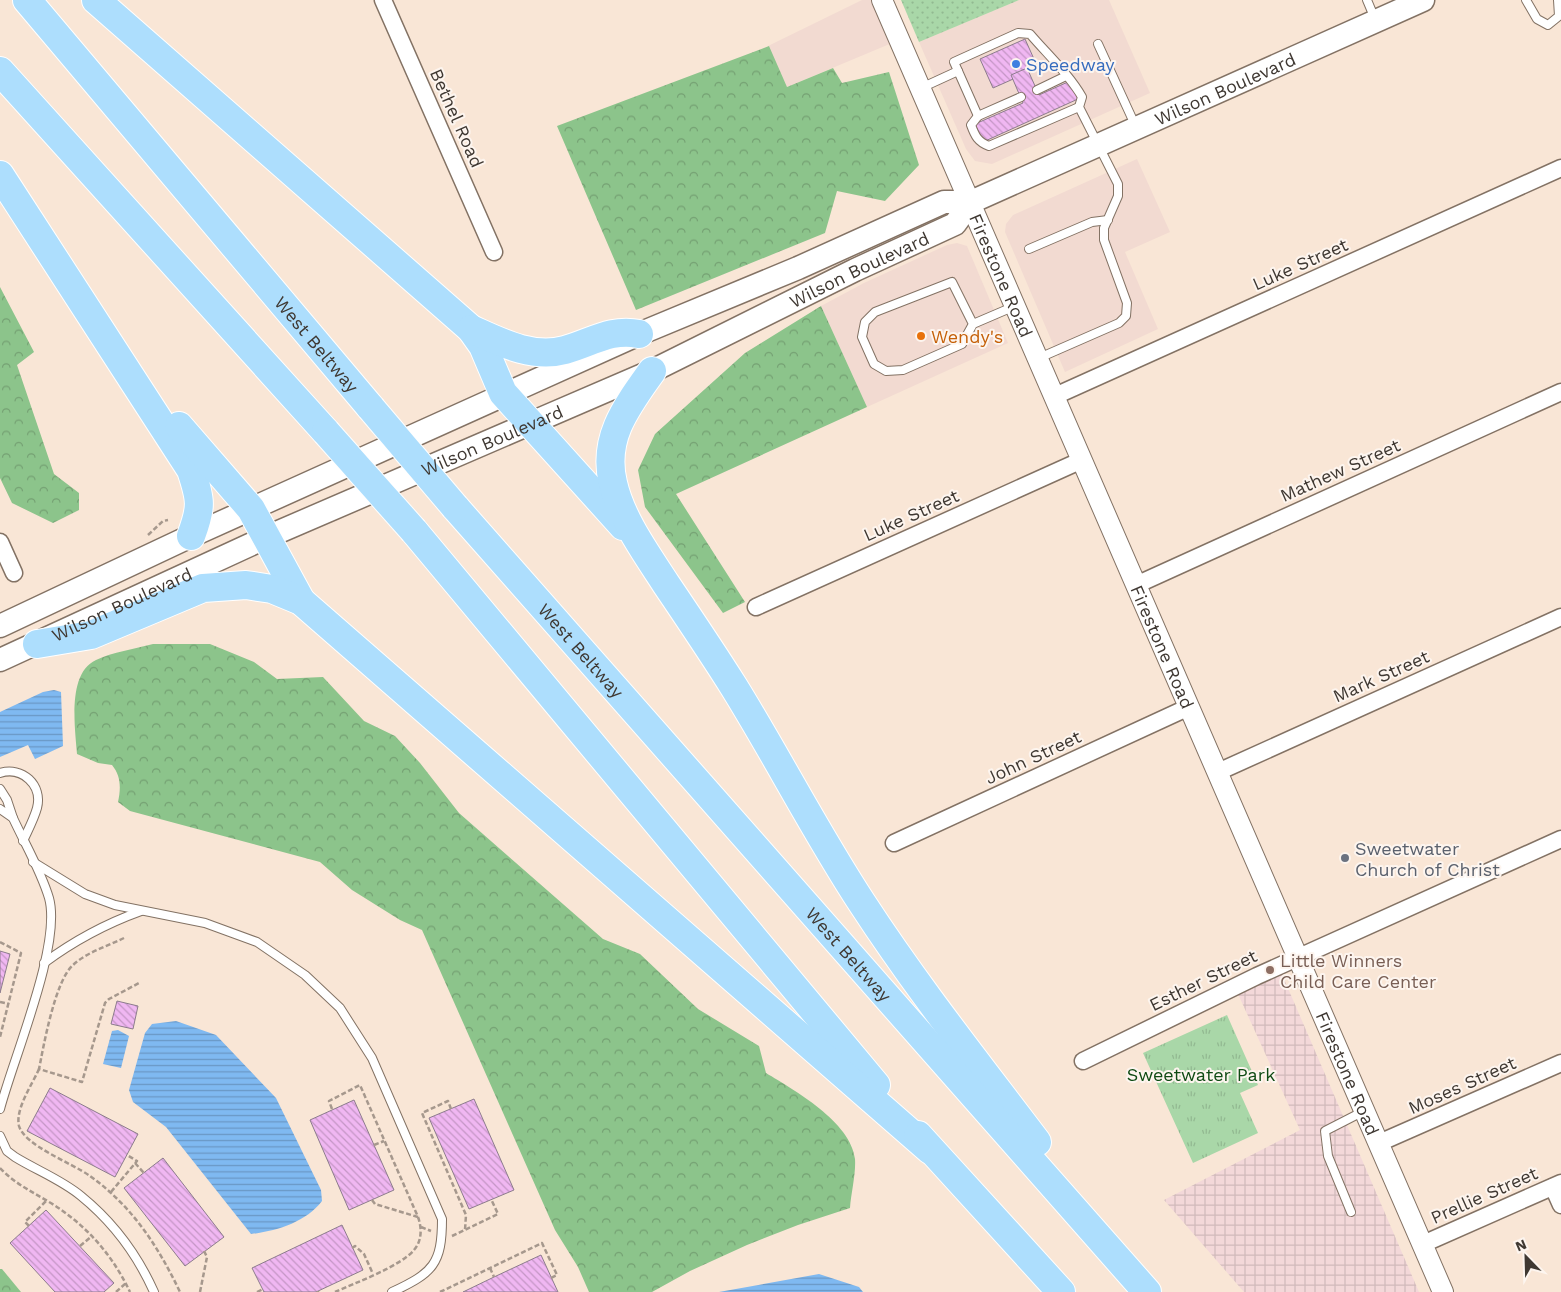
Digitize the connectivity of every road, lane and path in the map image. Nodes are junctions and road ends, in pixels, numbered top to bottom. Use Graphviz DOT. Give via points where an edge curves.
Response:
graph roads {
  1 [pos="27,0"];
  2 [pos="96,0"];
  3 [pos="383,0"];
  4 [pos="882,0"];
  5 [pos="1367,0"];
  6 [pos="1423,0"];
  7 [pos="1526,0"];
  8 [pos="1558,0"];
  9 [pos="1386,14"];
  10 [pos="1098,44"];
  11 [pos="0,71"];
  12 [pos="958,71"];
  13 [pos="1066,76"];
  14 [pos="921,88"];
  15 [pos="1037,90"];
  16 [pos="1017,101"];
  17 [pos="1078,108"];
  18 [pos="982,117"];
  19 [pos="1137,129"];
  20 [pos="1098,146"];
  21 [pos="1561,168"];
  22 [pos="0,174"];
  23 [pos="971,202"];
  24 [pos="1108,220"];
  25 [pos="1029,249"];
  26 [pos="494,252"];
  27 [pos="1016,306"];
  28 [pos="973,324"];
  29 [pos="471,329"];
  30 [pos="639,334"];
  31 [pos="1038,358"];
  32 [pos="652,371"];
  33 [pos="128,372"];
  34 [pos="1561,392"];
  35 [pos="503,393"];
  36 [pos="1055,396"];
  37 [pos="530,424"];
  38 [pos="1082,460"];
  39 [pos="251,509"];
  40 [pos="191,536"];
  41 [pos="267,537"];
  42 [pos="0,542"];
  43 [pos="642,548"];
  44 [pos="14,573"];
  45 [pos="1136,585"];
  46 [pos="301,601"];
  47 [pos="756,607"];
  48 [pos="1561,616"];
  49 [pos="0,626"];
  50 [pos="37,644"];
  51 [pos="0,660"];
  52 [pos="1189,707"];
  53 [pos="1218,772"];
  54 [pos="0,773"];
  55 [pos="0,789"];
  56 [pos="0,808"];
  57 [pos="13,818"];
  58 [pos="1561,839"];
  59 [pos="23,841"];
  60 [pos="894,843"];
  61 [pos="33,862"];
  62 [pos="142,911"];
  63 [pos="124,938"];
  64 [pos="0,942"];
  65 [pos="1298,957"];
  66 [pos="44,963"];
  67 [pos="139,983"];
  68 [pos="0,1002"];
  69 [pos="9,1004"];
  70 [pos="0,1037"];
  71 [pos="1084,1061"];
  72 [pos="1561,1063"];
  73 [pos="39,1069"];
  74 [pos="0,1108"];
  75 [pos="451,1108"];
  76 [pos="332,1109"];
  77 [pos="1364,1111"];
  78 [pos="0,1136"];
  79 [pos="384,1141"];
  80 [pos="1379,1144"];
  81 [pos="374,1145"];
  82 [pos="930,1150"];
  83 [pos="127,1156"];
  84 [pos="135,1163"];
  85 [pos="449,1164"];
  86 [pos="444,1166"];
  87 [pos="0,1168"];
  88 [pos="144,1173"];
  89 [pos="1049,1179"];
  90 [pos="1557,1185"];
  91 [pos="111,1192"];
  92 [pos="491,1199"];
  93 [pos="46,1200"];
  94 [pos="372,1200"];
  95 [pos="1561,1205"];
  96 [pos="1351,1212"];
  97 [pos="418,1217"];
  98 [pos="29,1226"];
  99 [pos="421,1226"];
  100 [pos="465,1230"];
  101 [pos="442,1234"];
  102 [pos="92,1236"];
  103 [pos="1423,1244"];
  104 [pos="80,1246"];
  105 [pos="352,1248"];
  106 [pos="204,1252"];
  107 [pos="490,1268"];
  108 [pos="373,1274"];
  109 [pos="494,1277"];
  110 [pos="551,1278"];
  111 [pos="126,1283"];
  112 [pos="263,1289"];
  113 [pos="116,1292"];
  114 [pos="130,1292"];
  115 [pos="154,1292"];
  116 [pos="180,1292"];
  117 [pos="200,1292"];
  118 [pos="257,1292"];
  119 [pos="335,1292"];
  120 [pos="392,1292"];
  121 [pos="440,1292"];
  122 [pos="1061,1292"];
  123 [pos="1147,1292"];
  124 [pos="1444,1292"];
  1 -- 89 [label="highway, West Beltway, bridge" via="455,507"];
  2 -- 29 [label="highway"];
  3 -- 26 [label="street, Bethel Road"];
  4 -- 14 [label="street, Firestone Road"];
  5 -- 9 [label="lane"];
  6 -- 9 [label="main road, Wilson Boulevard"];
  7 -- 8 [label="lane" via="1537,19 1548,25 1559,16"];
  9 -- 19 [label="main road, Wilson Boulevard"];
  10 -- 19 [label="lane"];
  11 -- 82 [label="highway, bridge" via="414,531"];
  12 -- 13 [label="lane" via="954,62 1018,33 1030,34"];
  12 -- 14 [label="lane"];
  12 -- 18 [label="lane"];
  13 -- 15 [label="lane"];
  13 -- 17 [label="lane" via="1082,97"];
  14 -- 23 [label="street, Firestone Road"];
  16 -- 18 [label="lane"];
  17 -- 18 [label="lane" via="1065,109 994,140 989,146 975,137 971,125"];
  17 -- 20 [label="lane"];
  19 -- 20 [label="main road, Wilson Boulevard"];
  20 -- 23 [label="main road, Wilson Boulevard"];
  20 -- 24 [label="lane" via="1118,184 1118,196"];
  21 -- 36 [label="street, Luke Street"];
  22 -- 33 [label="highway"];
  23 -- 27 [label="street, Firestone Road"];
  23 -- 30 [label="main road, Wilson Boulevard" via="944,202 798,268"];
  23 -- 32 [label="main road, Wilson Boulevard" via="955,224"];
  24 -- 25 [label="lane" via="1092,222"];
  24 -- 31 [label="lane" via="1104,240 1127,303 1126,316 1119,323"];
  27 -- 28 [label="lane"];
  27 -- 31 [label="street, Firestone Road"];
  28 -- 28 [label="lane" via="952,282 874,312 864,322 862,337 874,364 886,371 903,370 962,344"];
  29 -- 30 [label="highway" via="503,344 547,353 563,351 614,332"];
  29 -- 35 [label="highway" via="483,346"];
  30 -- 35 [label="main road, Wilson Boulevard"];
  31 -- 36 [label="street, Firestone Road"];
  32 -- 37 [label="main road, Wilson Boulevard"];
  32 -- 43 [label="highway" via="619,418 610,462 619,501"];
  33 -- 39 [label="highway"];
  33 -- 40 [label="highway" via="191,470 200,512"];
  34 -- 45 [label="street, Mathew Street"];
  35 -- 37 [label="highway"];
  35 -- 39 [label="main road, Wilson Boulevard"];
  36 -- 38 [label="street, Firestone Road"];
  37 -- 41 [label="main road, Wilson Boulevard"];
  37 -- 43 [label="highway"];
  38 -- 45 [label="street, Firestone Road"];
  38 -- 47 [label="street, Luke Street"];
  39 -- 40 [label="main road, Wilson Boulevard"];
  39 -- 41 [label="highway"];
  40 -- 49 [label="main road, Wilson Boulevard"];
  41 -- 46 [label="highway"];
  41 -- 50 [label="main road, Wilson Boulevard"];
  42 -- 44 [label="street"];
  43 -- 89 [label="highway" via="734,687 861,903 1041,1147"];
  45 -- 52 [label="street, Firestone Road"];
  46 -- 50 [label="highway" via="246,585 203,588 91,635"];
  46 -- 82 [label="highway"];
  48 -- 53 [label="street, Mark Street"];
  50 -- 51 [label="main road, Wilson Boulevard"];
  52 -- 53 [label="street, Firestone Road"];
  52 -- 60 [label="street, John Street"];
  53 -- 65 [label="street, Firestone Road"];
  54 -- 59 [label="lane" via="18,772 33,785 37,808"];
  55 -- 57 [label="lane"];
  56 -- 57 [label="lane"];
  57 -- 59 [label="lane"];
  58 -- 65 [label="street, Esther Street"];
  59 -- 61 [label="lane"];
  61 -- 62 [label="lane" via="85,894"];
  61 -- 66 [label="lane" via="49,900"];
  62 -- 66 [label="lane" via="79,938"];
  62 -- 101 [label="lane" via="205,923 257,942 305,975 340,1008 372,1058 442,1219"];
  63 -- 73 [label="path" via="82,958 67,972 59,989"];
  64 -- 69 [label="path" via="21,952"];
  65 -- 71 [label="street, Esther Street"];
  65 -- 77 [label="street, Firestone Road"];
  66 -- 74 [label="lane"];
  67 -- 73 [label="path" via="105,1004 82,1082"];
  68 -- 69 [label="path"];
  69 -- 70 [label="path"];
  72 -- 80 [label="street, Moses Street"];
  73 -- 91 [label="path" via="19,1115 22,1134 34,1145 73,1164"];
  75 -- 86 [label="path" via="448,1101 422,1113"];
  76 -- 79 [label="path" via="329,1101 360,1086"];
  77 -- 80 [label="street, Firestone Road"];
  77 -- 96 [label="lane" via="1325,1131 1328,1156"];
  78 -- 115 [label="lane" via="7,1151 80,1195 104,1217 122,1237"];
  79 -- 81 [label="path"];
  79 -- 97 [label="path"];
  80 -- 103 [label="street, Firestone Road"];
  82 -- 122 [label="highway"];
  83 -- 84 [label="path" via="137,1161"];
  84 -- 88 [label="path"];
  84 -- 91 [label="path"];
  85 -- 86 [label="path"];
  86 -- 100 [label="path" via="466,1215"];
  87 -- 93 [label="path" via="14,1182"];
  89 -- 123 [label="highway, West Beltway"];
  90 -- 95 [label="street"];
  90 -- 103 [label="street, Prellie Street"];
  91 -- 116 [label="path" via="150,1236"];
  92 -- 100 [label="path" via="498,1214"];
  93 -- 98 [label="path" via="24,1222"];
  93 -- 102 [label="path"];
  94 -- 97 [label="path" via="375,1204"];
  97 -- 99 [label="path"];
  99 -- 101 [label="path"];
  99 -- 108 [label="path" via="416,1249 406,1258"];
  100 -- 101 [label="path" via="451,1237"];
  101 -- 120 [label="lane" via="436,1262 414,1282"];
  102 -- 104 [label="path"];
  102 -- 111 [label="path"];
  103 -- 124 [label="street, Firestone Road"];
  105 -- 108 [label="path" via="355,1246 364,1254"];
  106 -- 117 [label="path" via="207,1257"];
  107 -- 109 [label="path"];
  107 -- 110 [label="path" via="542,1243 557,1275"];
  107 -- 121 [label="path"];
  108 -- 119 [label="path"];
  111 -- 113 [label="path"];
  111 -- 114 [label="path"];
  112 -- 118 [label="path"];
}
